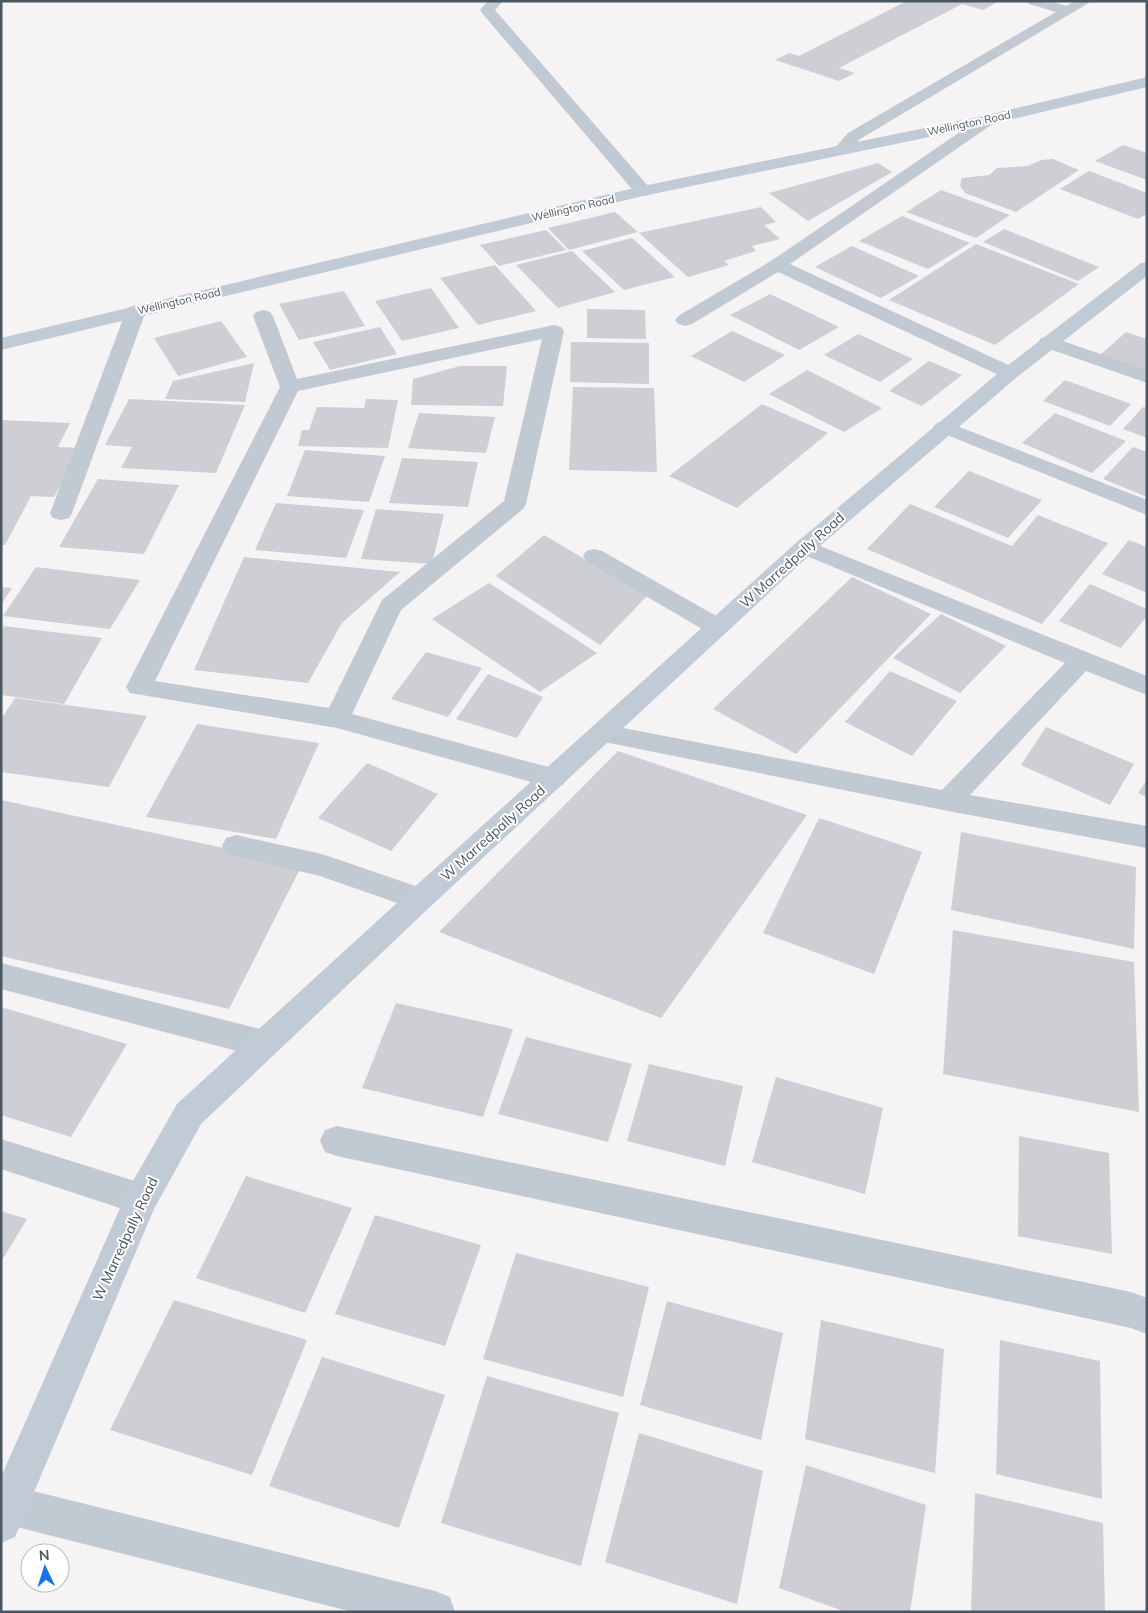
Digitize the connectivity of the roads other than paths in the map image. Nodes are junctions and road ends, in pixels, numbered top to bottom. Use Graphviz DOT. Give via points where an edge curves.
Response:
graph roads {
  1 [pos="496,1"];
  2 [pos="1034,1"];
  3 [pos="1085,1"];
  4 [pos="1068,11"];
  5 [pos="1147,82"];
  6 [pos="988,120"];
  7 [pos="842,149"];
  8 [pos="643,191"];
  9 [pos="777,265"];
  10 [pos="1147,267"];
  11 [pos="136,311"];
  12 [pos="263,316"];
  13 [pos="685,320"];
  14 [pos="1048,342"];
  15 [pos="1,344"];
  16 [pos="1010,373"];
  17 [pos="1147,377"];
  18 [pos="290,387"];
  19 [pos="944,427"];
  20 [pos="1147,508"];
  21 [pos="61,512"];
  22 [pos="805,547"];
  23 [pos="594,556"];
  24 [pos="717,627"];
  25 [pos="1082,660"];
  26 [pos="1147,686"];
  27 [pos="337,719"];
  28 [pos="603,733"];
  29 [pos="553,778"];
  30 [pos="948,801"];
  31 [pos="1147,837"];
  32 [pos="236,846"];
  33 [pos="420,899"];
  34 [pos="1,976"];
  35 [pos="264,1044"];
  36 [pos="337,1141"];
  37 [pos="1,1154"];
  38 [pos="141,1198"];
  39 [pos="1147,1316"];
  40 [pos="5,1514"];
  41 [pos="435,1612"];
  1 -- 8 [label="street" via="487,10"];
  2 -- 4 [label="street"];
  3 -- 4 [label="street"];
  4 -- 7 [label="street" via="854,136"];
  5 -- 6 [label="main road, Wellington Road"];
  6 -- 7 [label="main road, Wellington Road"];
  6 -- 9 [label="street"];
  7 -- 8 [label="main road, Wellington Road"];
  8 -- 11 [label="main road, Wellington Road"];
  9 -- 13 [label="street"];
  9 -- 16 [label="street"];
  10 -- 14 [label="main road, W Marredpally Road"];
  11 -- 15 [label="main road, Wellington Road"];
  11 -- 21 [label="street"];
  12 -- 18 [label="street"];
  14 -- 16 [label="main road, W Marredpally Road"];
  14 -- 17 [label="street"];
  16 -- 19 [label="main road, W Marredpally Road"];
  18 -- 27 [label="street" via="140,686"];
  18 -- 27 [label="street" via="554,331 516,504 391,606"];
  19 -- 20 [label="street"];
  19 -- 22 [label="main road, W Marredpally Road"];
  22 -- 24 [label="main road, W Marredpally Road"];
  22 -- 25 [label="street"];
  23 -- 24 [label="lane"];
  24 -- 28 [label="main road, W Marredpally Road"];
  25 -- 26 [label="street"];
  25 -- 30 [label="street"];
  27 -- 29 [label="street"];
  28 -- 29 [label="main road, W Marredpally Road"];
  28 -- 30 [label="street"];
  29 -- 33 [label="main road, W Marredpally Road"];
  30 -- 31 [label="street"];
  32 -- 33 [label="street" via="322,865"];
  33 -- 35 [label="main road, W Marredpally Road"];
  34 -- 35 [label="street"];
  35 -- 38 [label="main road, W Marredpally Road" via="188,1114"];
  36 -- 39 [label="street"];
  37 -- 38 [label="street"];
  38 -- 40 [label="main road, W Marredpally Road"];
  40 -- 41 [label="street"];
}
